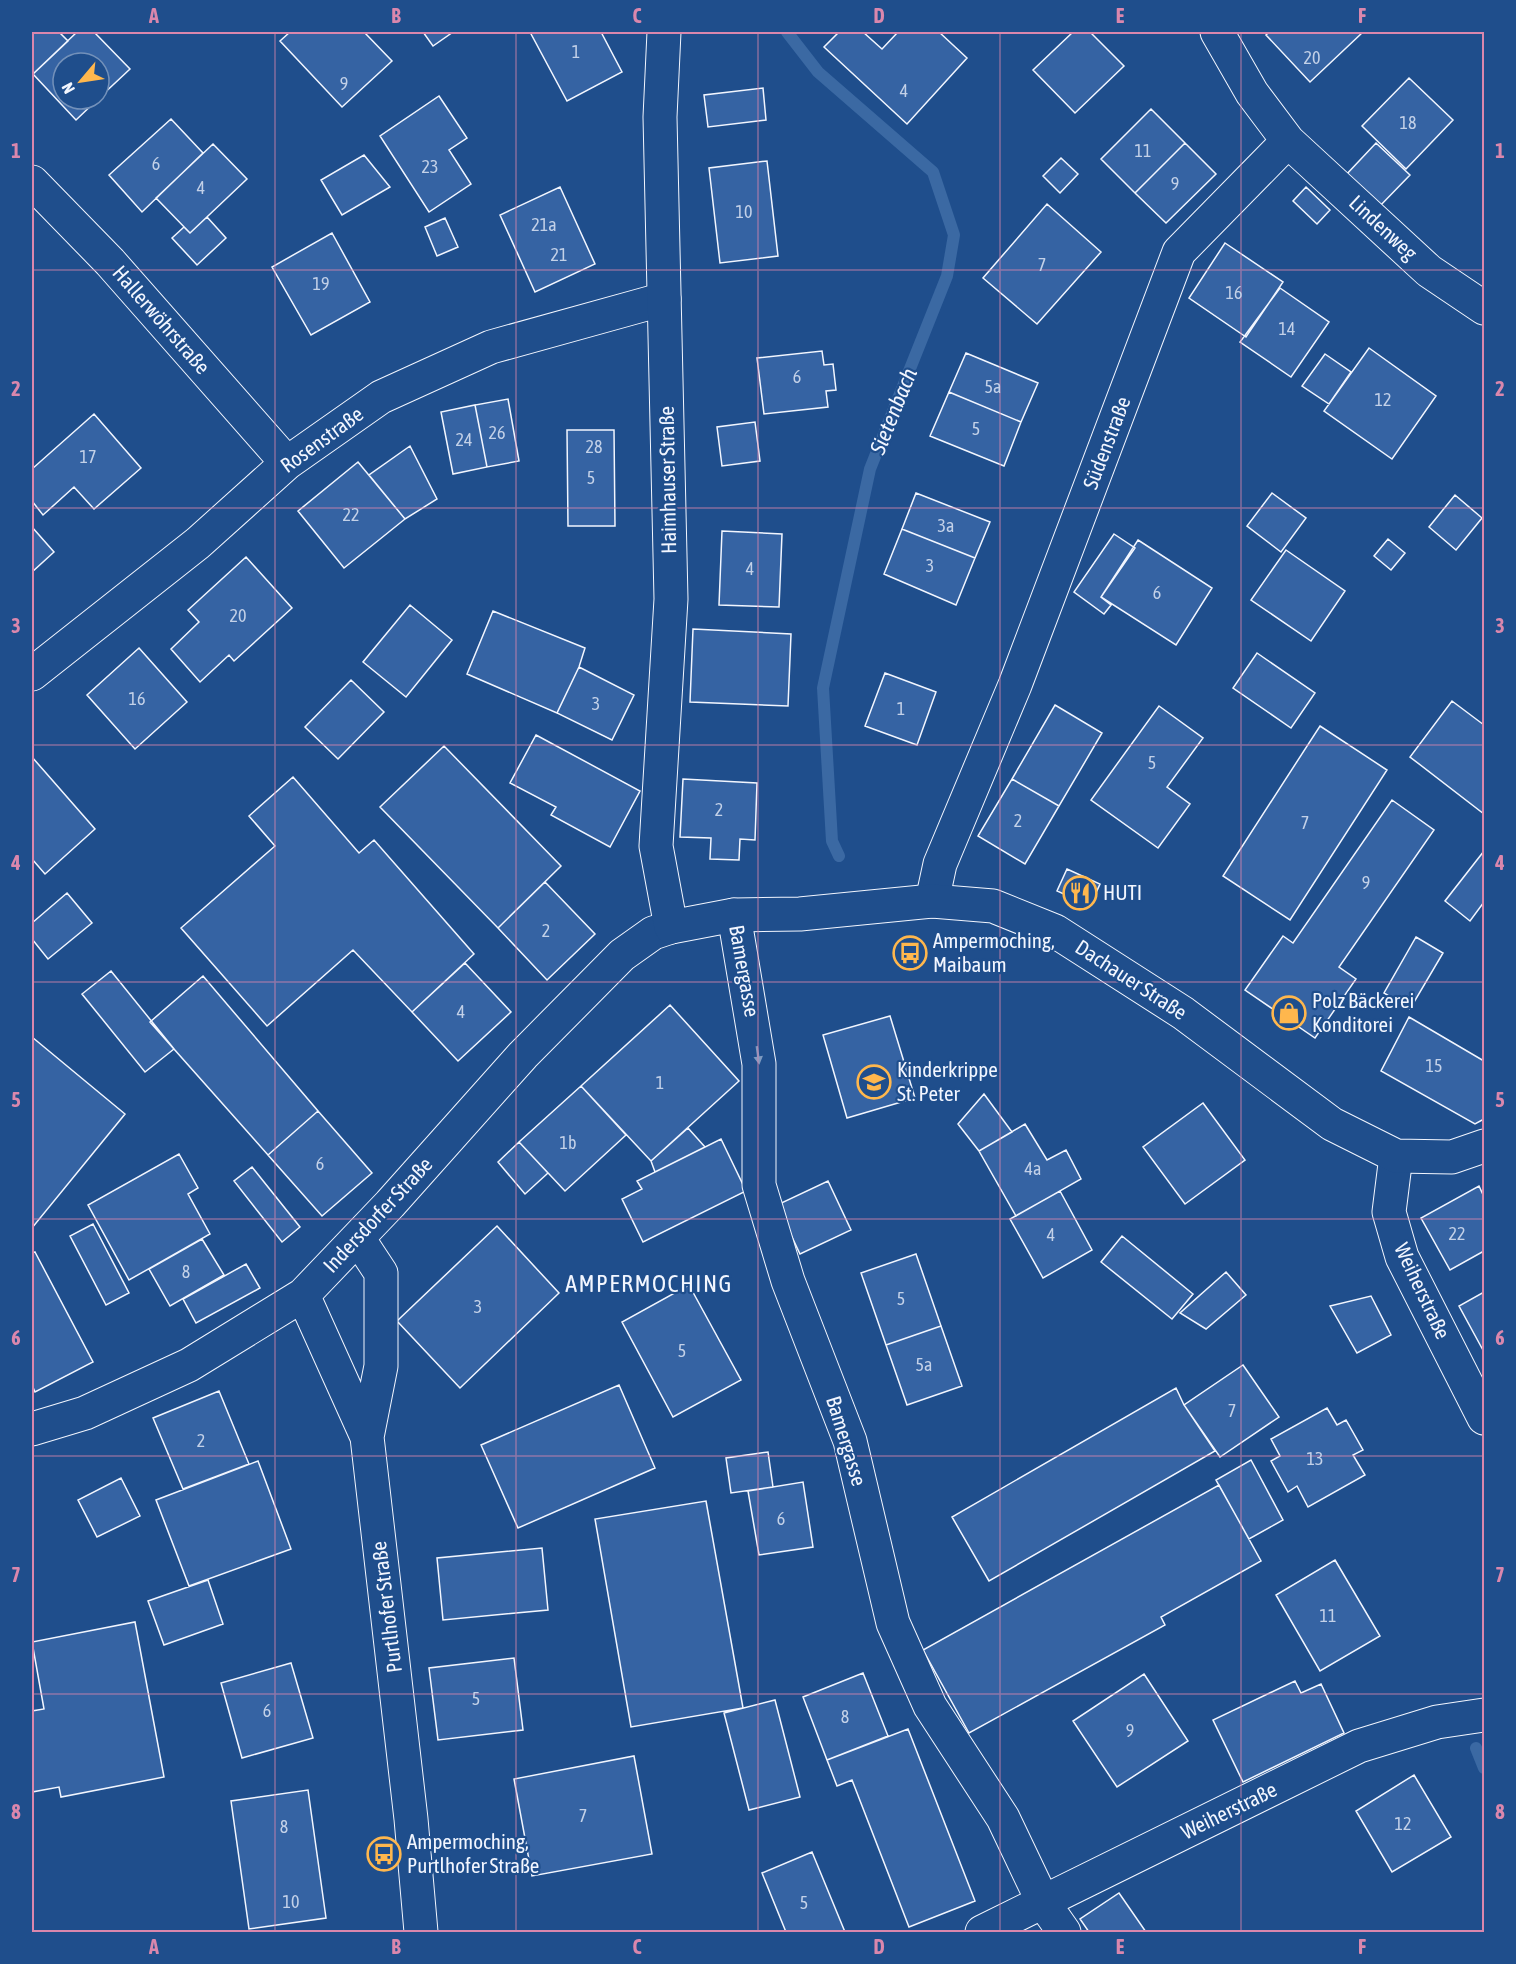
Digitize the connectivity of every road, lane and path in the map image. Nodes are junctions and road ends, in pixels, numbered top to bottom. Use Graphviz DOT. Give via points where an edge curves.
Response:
graph roads {
  1 [pos="664,32"];
  2 [pos="1217,32"];
  3 [pos="1288,141"];
  4 [pos="32,182"];
  5 [pos="664,299"];
  6 [pos="1485,308"];
  7 [pos="287,463"];
  8 [pos="32,674"];
  9 [pos="932,901"];
  10 [pos="734,915"];
  11 [pos="671,927"];
  12 [pos="1485,1146"];
  13 [pos="1396,1156"];
  14 [pos="358,1238"];
  15 [pos="303,1295"];
  16 [pos="1485,1418"];
  17 [pos="32,1429"];
  18 [pos="367,1437"];
  19 [pos="1485,1715"];
  20 [pos="1043,1902"];
  21 [pos="421,1932"];
  22 [pos="982,1932"];
  23 [pos="1064,1932"];
  1 -- 5 [label="street, Haimhauser Straße" via="660,117"];
  2 -- 3 [label="street" via="1252,93"];
  3 -- 6 [label="street, Lindenweg" via="1429,271"];
  3 -- 9 [label="street, Südenstraße" via="1179,252 1015,685 940,864"];
  4 -- 7 [label="street, Hallerwöhrstraße" via="110,262"];
  5 -- 7 [label="street, Rosenstraße" via="491,347 381,397"];
  5 -- 11 [label="street, Haimhauser Straße" via="671,599 656,846"];
  7 -- 8 [label="street, Rosenstraße" via="198,543"];
  9 -- 10 [label="street, Dachauer Straße" via="800,914"];
  9 -- 13 [label="street, Dachauer Straße" via="993,906 1055,932 1184,1013 1332,1124"];
  10 -- 11 [label="street, Dachauer Straße"];
  10 -- 20 [label="street, Bamergasse, one-way" via="759,1064 759,1185 788,1281 850,1441 893,1623 930,1706 1003,1818"];
  11 -- 14 [label="street, Indersdorfer Straße" via="653,933 622,955 523,1054"];
  12 -- 13 [label="street, Dachauer Straße" via="1452,1157"];
  13 -- 16 [label="street, Weiherstraße" via="1389,1212 1402,1257"];
  14 -- 15 [label="street, Indersdorfer Straße"];
  14 -- 18 [label="street" via="381,1273 381,1366"];
  15 -- 17 [label="street, Indersdorfer Straße" via="189,1365 85,1413"];
  15 -- 18 [label="street, Purtlhofer Straße"];
  18 -- 21 [label="street, Purtlhofer Straße"];
  19 -- 20 [label="street, Weiherstraße" via="1437,1722 1359,1746"];
  20 -- 22 [label="street, Weiherstraße"];
  20 -- 23 [label="street, Bamergasse"];
}
